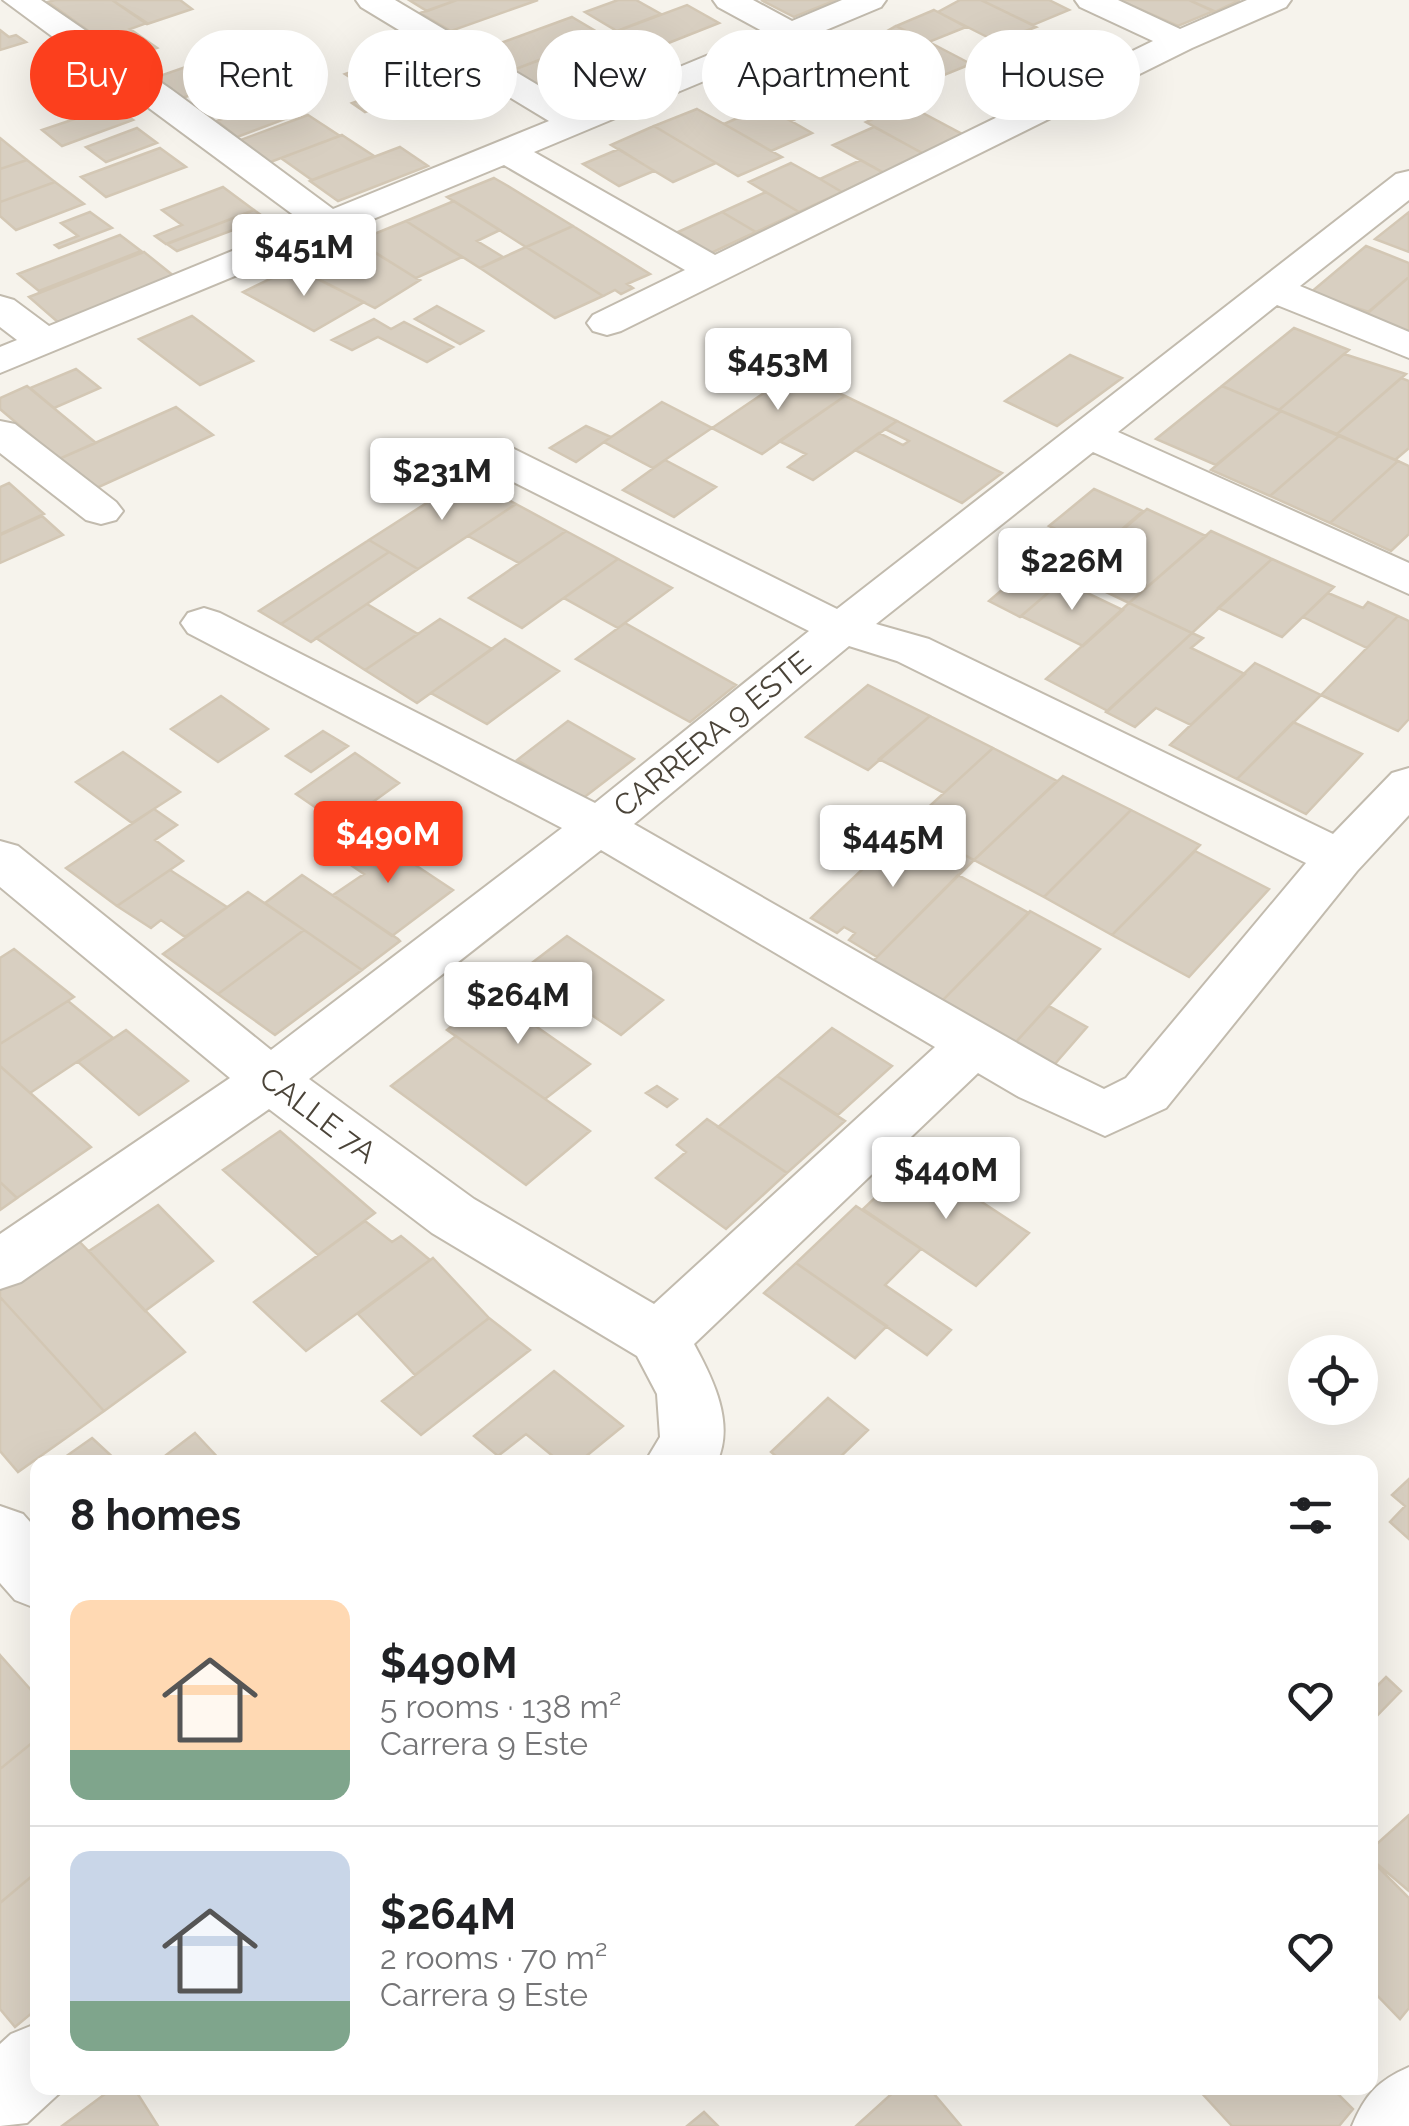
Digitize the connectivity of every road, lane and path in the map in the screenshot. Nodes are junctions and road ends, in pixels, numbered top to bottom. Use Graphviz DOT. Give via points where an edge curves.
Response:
graph roads {
  1 [pos="20,0"];
  2 [pos="372,0"];
  3 [pos="729,0"];
  4 [pos="870,0"];
  5 [pos="1091,0"];
  6 [pos="1275,0"];
  7 [pos="784,30"];
  8 [pos="797,30"];
  9 [pos="1180,42"];
  10 [pos="702,70"];
  11 [pos="576,122"];
  12 [pos="506,151"];
  13 [pos="1409,182"];
  14 [pos="329,224"];
  15 [pos="710,269"];
  16 [pos="1273,289"];
  17 [pos="0,308"];
  18 [pos="606,323"];
  19 [pos="45,342"];
  20 [pos="1409,346"];
  21 [pos="0,361"];
  22 [pos="0,433"];
  23 [pos="1088,434"];
  24 [pos="493,455"];
  25 [pos="101,511"];
  26 [pos="1409,580"];
  27 [pos="204,622"];
  28 [pos="841,628"];
  29 [pos="1409,785"];
  30 [pos="599,826"];
  31 [pos="1339,858"];
  32 [pos="0,859"];
  33 [pos="972,1044"];
  34 [pos="270,1080"];
  35 [pos="0,1264"];
  36 [pos="659,1338"];
  37 [pos="684,1455"];
  38 [pos="0,1535"];
  39 [pos="30,1569"];
  40 [pos="30,2068"];
  41 [pos="0,2096"];
  42 [pos="1409,2106"];
  43 [pos="1391,2126"];
  1 -- 14 [label="street"];
  2 -- 11 [label="street"];
  3 -- 7 [label="street"];
  4 -- 8 [label="street"];
  5 -- 9 [label="street"];
  6 -- 9 [label="street"];
  9 -- 15 [label="street"];
  10 -- 11 [label="street"];
  11 -- 12 [label="street"];
  12 -- 14 [label="street"];
  12 -- 15 [label="street"];
  13 -- 16 [label="street, CARRERA 9 ESTE"];
  14 -- 19 [label="street"];
  15 -- 18 [label="street"];
  16 -- 20 [label="street"];
  16 -- 23 [label="street, CARRERA 9 ESTE"];
  17 -- 19 [label="street"];
  19 -- 21 [label="street"];
  22 -- 25 [label="street"];
  23 -- 26 [label="street"];
  23 -- 28 [label="street, CARRERA 9 ESTE"];
  24 -- 28 [label="street"];
  27 -- 30 [label="street"];
  28 -- 30 [label="street, CARRERA 9 ESTE"];
  28 -- 31 [label="street" via="914,650"];
  29 -- 31 [label="street"];
  30 -- 33 [label="street"];
  30 -- 34 [label="street, CARRERA 9 ESTE"];
  31 -- 33 [label="street" via="1146,1094 1105,1114"];
  32 -- 34 [label="street, CALLE 7A"];
  33 -- 36 [label="street"];
  34 -- 35 [label="street, CARRERA 9 ESTE"];
  34 -- 36 [label="street, CALLE 7A" via="453,1216"];
  36 -- 37 [label="street" via="688,1393 692,1448"];
  38 -- 39 [label="street"];
  40 -- 41 [label="street"];
  42 -- 43 [label="street"];
}
